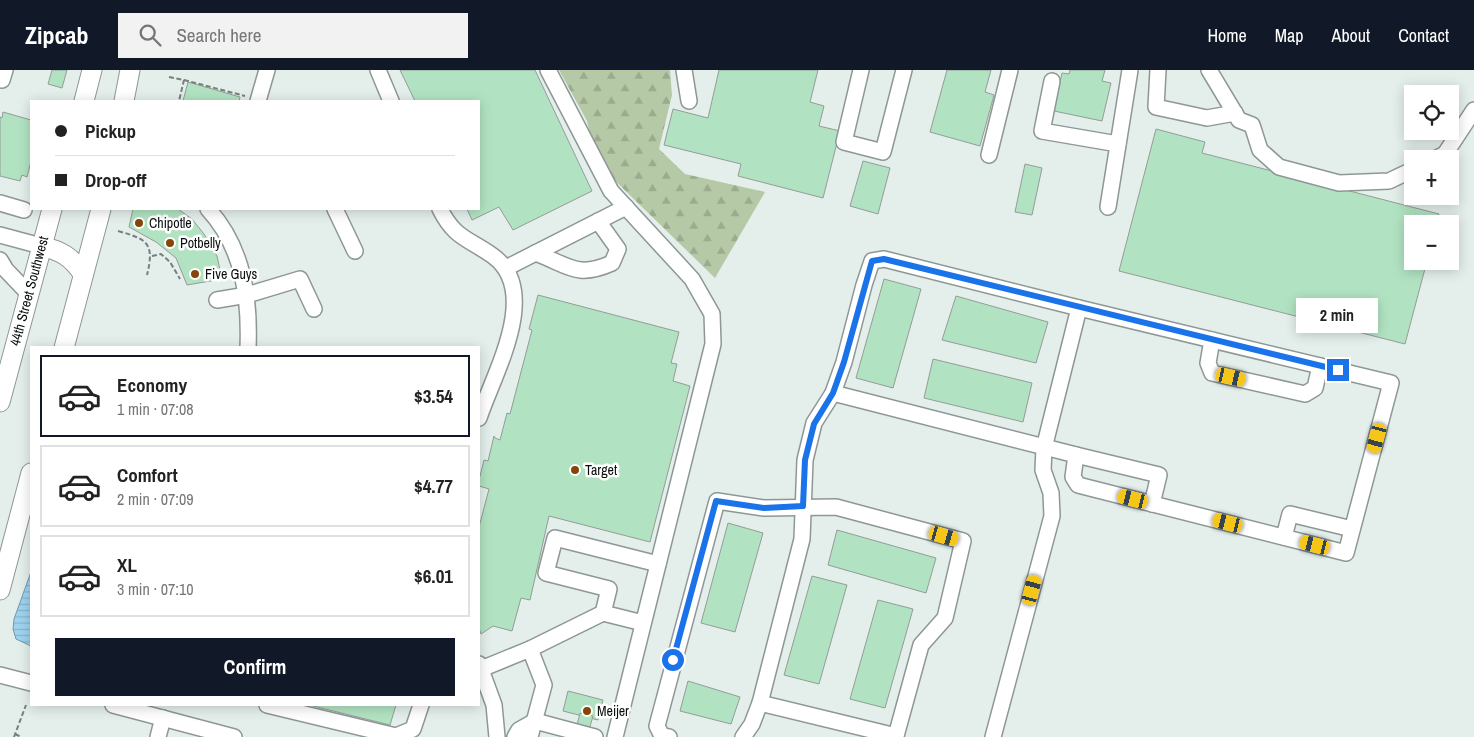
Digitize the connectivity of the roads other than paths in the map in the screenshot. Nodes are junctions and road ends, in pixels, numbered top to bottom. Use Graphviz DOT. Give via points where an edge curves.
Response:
graph roads {
  1 [pos="92,70"];
  2 [pos="130,70"];
  3 [pos="267,70"];
  4 [pos="378,70"];
  5 [pos="548,70"];
  6 [pos="684,70"];
  7 [pos="861,70"];
  8 [pos="904,70"];
  9 [pos="1010,70"];
  10 [pos="1130,70"];
  11 [pos="1158,70"];
  12 [pos="1209,70"];
  13 [pos="1052,81"];
  14 [pos="85,99"];
  15 [pos="253,99"];
  16 [pos="124,100"];
  17 [pos="392,100"];
  18 [pos="689,101"];
  19 [pos="1474,110"];
  20 [pos="1235,113"];
  21 [pos="1118,144"];
  22 [pos="1448,150"];
  23 [pos="989,155"];
  24 [pos="1404,174"];
  25 [pos="0,204"];
  26 [pos="626,207"];
  27 [pos="1108,207"];
  28 [pos="24,210"];
  29 [pos="52,210"];
  30 [pos="101,210"];
  31 [pos="209,210"];
  32 [pos="335,210"];
  33 [pos="441,210"];
  34 [pos="598,221"];
  35 [pos="0,235"];
  36 [pos="41,246"];
  37 [pos="355,251"];
  38 [pos="535,253"];
  39 [pos="0,260"];
  40 [pos="506,268"];
  41 [pos="83,274"];
  42 [pos="29,294"];
  43 [pos="247,295"];
  44 [pos="217,300"];
  45 [pos="1079,308"];
  46 [pos="314,309"];
  47 [pos="1212,340"];
  48 [pos="65,346"];
  49 [pos="248,346"];
  50 [pos="1320,366"];
  51 [pos="833,393"];
  52 [pos="0,402"];
  53 [pos="480,416"];
  54 [pos="1044,448"];
  55 [pos="1076,455"];
  56 [pos="30,478"];
  57 [pos="1152,504"];
  58 [pos="803,506"];
  59 [pos="1352,529"];
  60 [pos="1284,537"];
  61 [pos="658,564"];
  62 [pos="0,590"];
  63 [pos="603,614"];
  64 [pos="643,623"];
  65 [pos="530,649"];
  66 [pos="480,666"];
  67 [pos="0,675"];
  68 [pos="30,683"];
  69 [pos="760,703"];
  70 [pos="117,706"];
  71 [pos="272,706"];
  72 [pos="421,706"];
  73 [pos="163,718"];
  74 [pos="535,721"];
  75 [pos="898,736"];
  76 [pos="158,737"];
  77 [pos="234,737"];
  78 [pos="498,737"];
  79 [pos="516,737"];
  80 [pos="530,737"];
  81 [pos="595,737"];
  82 [pos="615,737"];
  83 [pos="669,737"];
  84 [pos="743,737"];
  85 [pos="993,737"];
  1 -- 14 [label="main road"];
  2 -- 16 [label="main road"];
  3 -- 15 [label="street"];
  4 -- 17 [label="street"];
  5 -- 26 [label="street" via="611,191"];
  6 -- 18 [label="street"];
  7 -- 8 [label="street" via="844,142 883,152"];
  9 -- 23 [label="street"];
  10 -- 21 [label="street"];
  11 -- 20 [label="street" via="1156,107 1207,118"];
  12 -- 20 [label="street"];
  13 -- 21 [label="street" via="1042,131"];
  19 -- 22 [label="street"];
  20 -- 24 [label="street" via="1239,120 1252,125 1260,150 1279,167 1339,183 1389,181"];
  21 -- 27 [label="street"];
  25 -- 28 [label="street"];
  26 -- 34 [label="street"];
  26 -- 61 [label="street" via="692,279 712,314 713,344"];
  29 -- 36 [label="main road, 44th Street Southwest"];
  30 -- 41 [label="main road"];
  31 -- 43 [label="street" via="231,241 240,262"];
  32 -- 37 [label="street"];
  33 -- 40 [label="street" via="451,228 461,237 494,256"];
  34 -- 38 [label="street"];
  34 -- 38 [label="street" via="618,249 612,263 594,271 578,272"];
  35 -- 36 [label="street"];
  36 -- 41 [label="main road" via="70,256"];
  36 -- 42 [label="main road, 44th Street Southwest"];
  38 -- 40 [label="street"];
  39 -- 42 [label="street"];
  40 -- 53 [label="street" via="515,295 514,310 499,370"];
  41 -- 48 [label="main road"];
  42 -- 52 [label="main road, 44th Street Southwest"];
  43 -- 44 [label="street"];
  43 -- 46 [label="street" via="300,279"];
  43 -- 49 [label="street"];
  45 -- 47 [label="street"];
  45 -- 51 [label="street" via="884,259 872,261"];
  45 -- 54 [label="street"];
  47 -- 50 [label="street"];
  47 -- 50 [label="street" via="1208,363 1212,373 1305,394 1315,388"];
  50 -- 59 [label="street" via="1392,383"];
  51 -- 54 [label="street"];
  51 -- 58 [label="street" via="814,424 809,442"];
  54 -- 55 [label="street"];
  54 -- 85 [label="street" via="1043,470 1051,493 1052,516"];
  55 -- 57 [label="street" via="1073,477 1078,485"];
  55 -- 57 [label="street" via="1159,475"];
  56 -- 62 [label="main road"];
  57 -- 60 [label="street"];
  58 -- 69 [label="street" via="802,539"];
  58 -- 75 [label="street" via="836,507 963,542 945,618 921,645"];
  58 -- 83 [label="street" via="764,508 716,501 657,726 662,736"];
  59 -- 60 [label="street" via="1290,514"];
  59 -- 60 [label="street" via="1346,553"];
  61 -- 63 [label="street" via="555,538 546,572 609,589"];
  61 -- 64 [label="street"];
  63 -- 64 [label="street"];
  63 -- 65 [label="street"];
  64 -- 82 [label="street"];
  65 -- 66 [label="street"];
  65 -- 74 [label="street" via="544,685"];
  66 -- 78 [label="street" via="494,705"];
  67 -- 68 [label="street"];
  69 -- 75 [label="street"];
  69 -- 84 [label="street"];
  70 -- 73 [label="street"];
  71 -- 72 [label="street" via="396,736 413,729"];
  73 -- 76 [label="street"];
  73 -- 77 [label="street"];
  74 -- 79 [label="street" via="519,730"];
  74 -- 80 [label="street"];
  74 -- 81 [label="street"];
}
